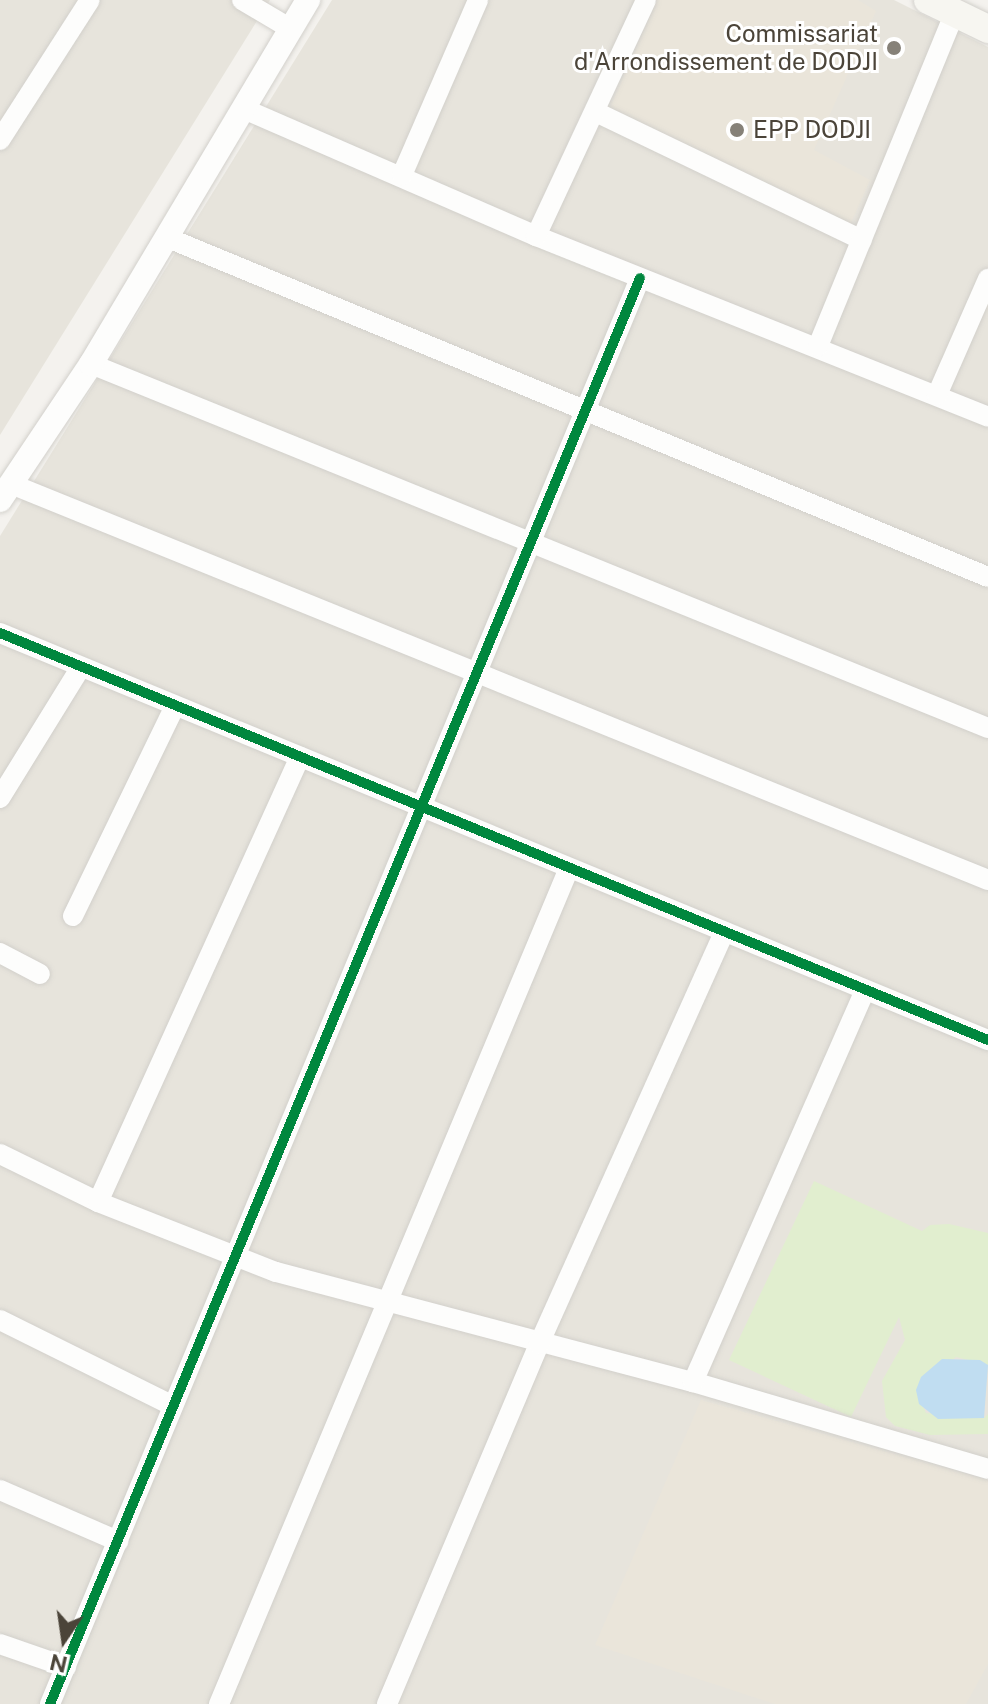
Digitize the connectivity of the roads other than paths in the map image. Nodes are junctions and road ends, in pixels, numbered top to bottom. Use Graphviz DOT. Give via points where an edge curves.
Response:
graph roads {
  1 [pos="90,0"];
  2 [pos="242,0"];
  3 [pos="308,0"];
  4 [pos="478,0"];
  5 [pos="646,0"];
  6 [pos="928,0"];
  7 [pos="954,15"];
  8 [pos="291,29"];
  9 [pos="988,29"];
  10 [pos="244,109"];
  11 [pos="596,112"];
  12 [pos="0,140"];
  13 [pos="402,175"];
  14 [pos="536,236"];
  15 [pos="168,238"];
  16 [pos="862,240"];
  17 [pos="640,278"];
  18 [pos="988,279"];
  19 [pos="818,346"];
  20 [pos="91,364"];
  21 [pos="937,395"];
  22 [pos="583,413"];
  23 [pos="988,417"];
  24 [pos="5,492"];
  25 [pos="530,542"];
  26 [pos="988,577"];
  27 [pos="0,633"];
  28 [pos="81,667"];
  29 [pos="476,672"];
  30 [pos="175,706"];
  31 [pos="988,728"];
  32 [pos="300,757"];
  33 [pos="0,798"];
  34 [pos="421,807"];
  35 [pos="569,868"];
  36 [pos="988,880"];
  37 [pos="73,916"];
  38 [pos="724,932"];
  39 [pos="0,953"];
  40 [pos="40,974"];
  41 [pos="865,990"];
  42 [pos="988,1040"];
  43 [pos="0,1154"];
  44 [pos="98,1202"];
  45 [pos="236,1255"];
  46 [pos="388,1301"];
  47 [pos="0,1320"];
  48 [pos="539,1344"];
  49 [pos="693,1382"];
  50 [pos="173,1406"];
  51 [pos="988,1469"];
  52 [pos="0,1490"];
  53 [pos="118,1541"];
  54 [pos="0,1644"];
  55 [pos="66,1667"];
  56 [pos="50,1704"];
  57 [pos="219,1704"];
  58 [pos="387,1704"];
  1 -- 12 [label="street"];
  2 -- 8 [label="street"];
  3 -- 8 [label="street"];
  4 -- 13 [label="street"];
  5 -- 11 [label="street"];
  6 -- 7 [label="main road"];
  7 -- 9 [label="main road"];
  7 -- 16 [label="street"];
  8 -- 10 [label="street"];
  10 -- 13 [label="street"];
  10 -- 15 [label="street"];
  11 -- 14 [label="street"];
  11 -- 16 [label="street"];
  13 -- 14 [label="street"];
  14 -- 17 [label="street"];
  15 -- 20 [label="street"];
  15 -- 22 [label="street"];
  16 -- 19 [label="street"];
  17 -- 19 [label="street"];
  17 -- 22 [label="street"];
  18 -- 21 [label="street"];
  19 -- 21 [label="street"];
  20 -- 24 [label="street"];
  20 -- 25 [label="street"];
  21 -- 23 [label="street"];
  22 -- 25 [label="street"];
  22 -- 26 [label="street" via="759,479"];
  24 -- 29 [label="street"];
  25 -- 29 [label="street"];
  25 -- 31 [label="street"];
  27 -- 28 [label="street"];
  28 -- 30 [label="street"];
  28 -- 33 [label="street"];
  29 -- 34 [label="street"];
  29 -- 36 [label="street"];
  30 -- 32 [label="street"];
  30 -- 37 [label="street"];
  32 -- 34 [label="street"];
  32 -- 44 [label="street"];
  34 -- 35 [label="street"];
  34 -- 45 [label="street"];
  35 -- 38 [label="street"];
  35 -- 46 [label="street"];
  38 -- 41 [label="street"];
  38 -- 48 [label="street"];
  39 -- 40 [label="street"];
  41 -- 42 [label="street"];
  41 -- 49 [label="street"];
  43 -- 44 [label="street"];
  44 -- 45 [label="street"];
  45 -- 46 [label="street" via="276,1272"];
  45 -- 50 [label="street"];
  46 -- 48 [label="street"];
  46 -- 57 [label="street"];
  47 -- 50 [label="street"];
  48 -- 49 [label="street"];
  48 -- 58 [label="street"];
  49 -- 51 [label="street"];
  50 -- 53 [label="street"];
  52 -- 53 [label="street"];
  53 -- 55 [label="street"];
  54 -- 55 [label="street"];
  55 -- 56 [label="street"];
}
